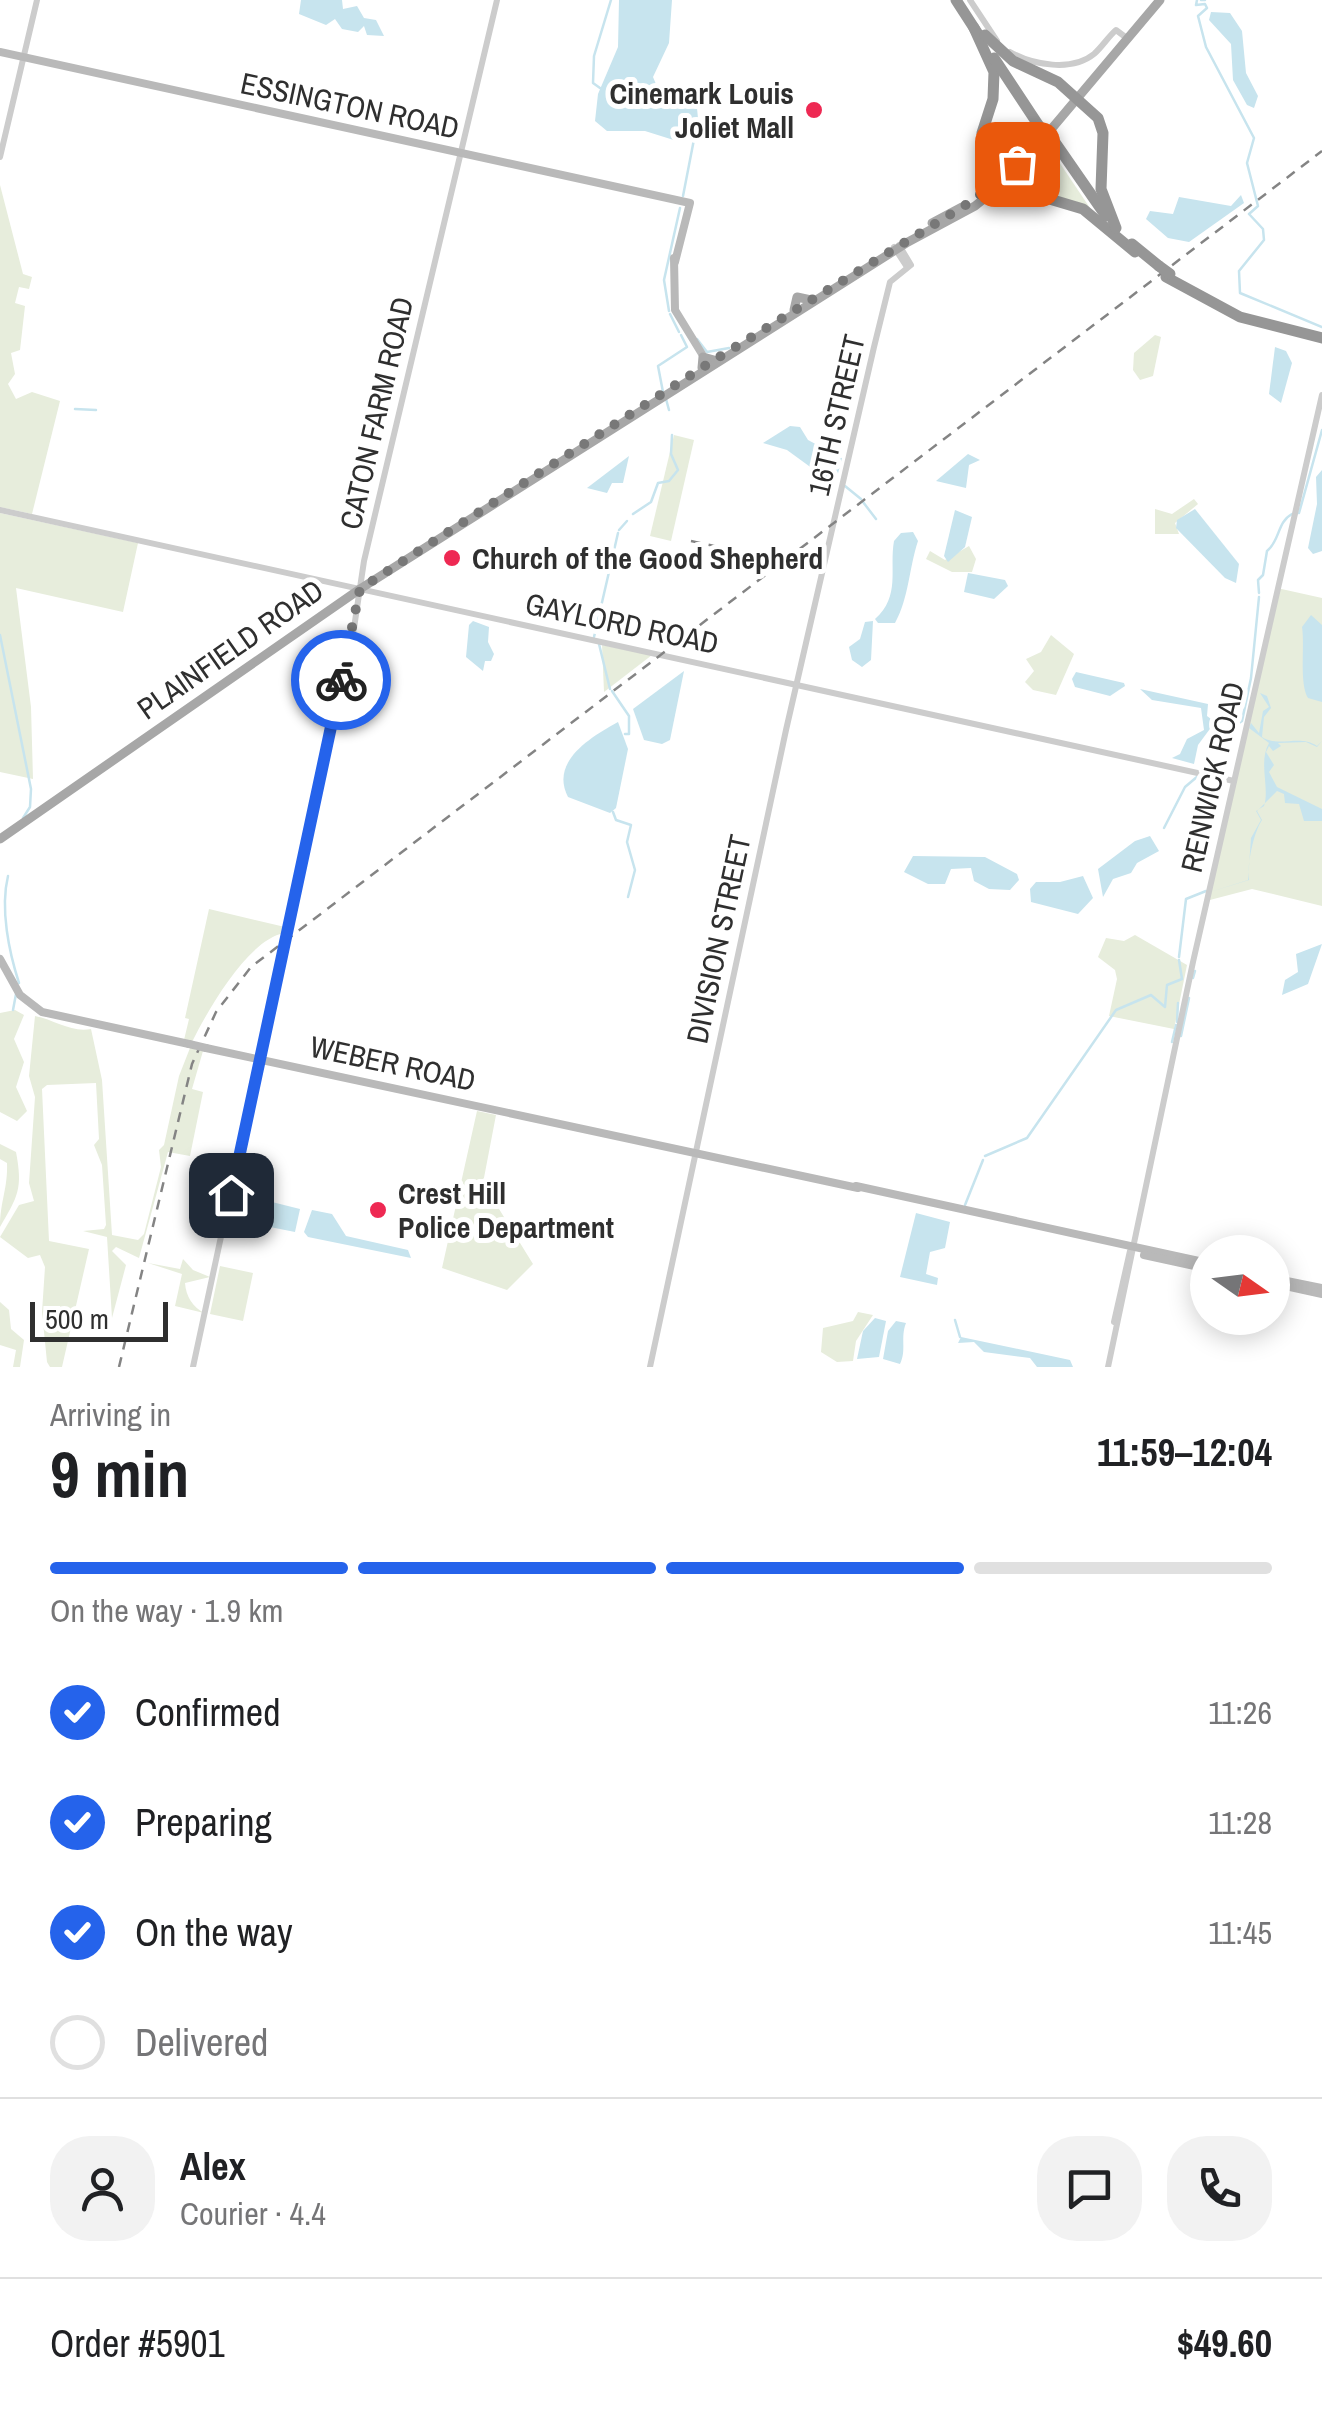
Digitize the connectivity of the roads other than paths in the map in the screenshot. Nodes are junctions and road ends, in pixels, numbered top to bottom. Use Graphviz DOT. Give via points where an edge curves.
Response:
graph roads {
  1 [pos="37,0"];
  2 [pos="497,0"];
  3 [pos="959,0"];
  4 [pos="970,0"];
  5 [pos="1157,0"];
  6 [pos="979,32"];
  7 [pos="1128,36"];
  8 [pos="0,52"];
  9 [pos="24,58"];
  10 [pos="1077,98"];
  11 [pos="1053,143"];
  12 [pos="461,152"];
  13 [pos="0,157"];
  14 [pos="1005,174"];
  15 [pos="1116,228"];
  16 [pos="898,244"];
  17 [pos="1134,252"];
  18 [pos="1162,272"];
  19 [pos="1321,335"];
  20 [pos="708,363"];
  21 [pos="1322,395"];
  22 [pos="0,510"];
  23 [pos="834,522"];
  24 [pos="358,589"];
  25 [pos="796,684"];
  26 [pos="1234,781"];
  27 [pos="0,840"];
  28 [pos="0,959"];
  29 [pos="261,1060"];
  30 [pos="695,1153"];
  31 [pos="1132,1249"];
  32 [pos="1190,1262"];
  33 [pos="1290,1285"];
  34 [pos="1322,1291"];
  35 [pos="193,1367"];
  36 [pos="650,1367"];
  37 [pos="1106,1367"];
  1 -- 9 [label="street"];
  2 -- 12 [label="street, CATON FARM ROAD"];
  3 -- 6 [label="highway"];
  4 -- 7 [label="street" via="1012,54 1063,65 1086,58 1110,29 1118,26"];
  5 -- 7 [label="main road, PLAINFIELD ROAD"];
  6 -- 10 [label="highway" via="1012,61"];
  6 -- 11 [label="highway, bridge"];
  6 -- 14 [label="highway" via="995,78 982,140"];
  7 -- 10 [label="main road, PLAINFIELD ROAD"];
  8 -- 9 [label="main road, ESSINGTON ROAD"];
  9 -- 12 [label="main road, ESSINGTON ROAD"];
  9 -- 13 [label="street"];
  10 -- 14 [label="main road, PLAINFIELD ROAD"];
  10 -- 15 [label="highway" via="1102,127 1101,189"];
  11 -- 15 [label="highway"];
  11 -- 17 [label="highway" via="1098,213"];
  12 -- 20 [label="main road, ESSINGTON ROAD" via="688,202 675,262 675,310"];
  12 -- 24 [label="street, CATON FARM ROAD"];
  14 -- 16 [label="main road, PLAINFIELD ROAD" via="975,206"];
  14 -- 17 [label="highway" via="1031,195 1083,209"];
  15 -- 18 [label="highway"];
  16 -- 20 [label="main road, PLAINFIELD ROAD"];
  16 -- 20 [label="main road, PLAINFIELD ROAD" via="810,300 797,297 794,310"];
  16 -- 23 [label="street, 16TH STREET" via="909,266 890,282"];
  17 -- 18 [label="highway"];
  18 -- 19 [label="highway" via="1240,316"];
  20 -- 24 [label="main road, PLAINFIELD ROAD"];
  21 -- 26 [label="street, RENWICK ROAD"];
  22 -- 24 [label="street, GAYLORD ROAD"];
  23 -- 25 [label="street, DIVISION STREET"];
  24 -- 25 [label="street, GAYLORD ROAD"];
  24 -- 27 [label="main road, PLAINFIELD ROAD"];
  24 -- 29 [label="street, CATON FARM ROAD, bridge"];
  25 -- 26 [label="street, GAYLORD ROAD"];
  25 -- 30 [label="street, DIVISION STREET"];
  26 -- 31 [label="street, RENWICK ROAD"];
  28 -- 29 [label="main road, WEBER ROAD, bridge" via="42,1012"];
  29 -- 30 [label="main road, WEBER ROAD"];
  29 -- 35 [label="street, CATON FARM ROAD"];
  30 -- 31 [label="main road, WEBER ROAD"];
  30 -- 36 [label="street, DIVISION STREET"];
  31 -- 32 [label="main road, WEBER ROAD"];
  31 -- 37 [label="street, RENWICK ROAD"];
  33 -- 34 [label="main road"];
}
